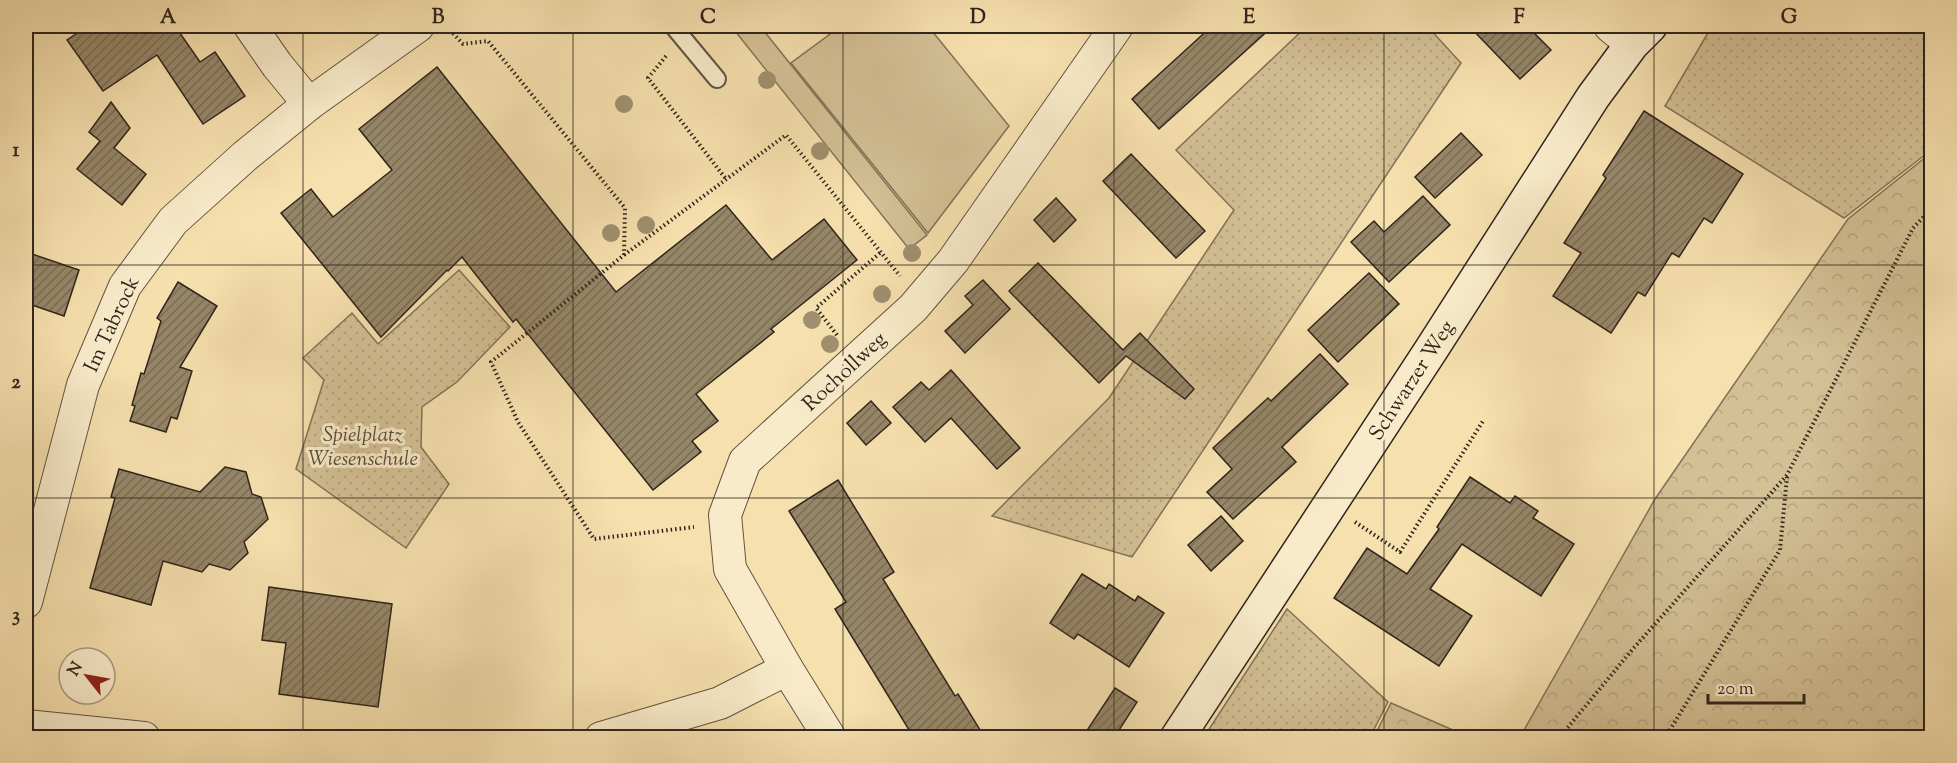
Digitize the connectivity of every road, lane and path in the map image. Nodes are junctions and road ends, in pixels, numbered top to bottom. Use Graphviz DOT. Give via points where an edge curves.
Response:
graph roads {
  1 [pos="250,26"];
  2 [pos="418,26"];
  3 [pos="445,26"];
  4 [pos="1117,26"];
  5 [pos="677,31"];
  6 [pos="1631,32"];
  7 [pos="717,79"];
  8 [pos="309,104"];
  9 [pos="726,179"];
  10 [pos="1932,208"];
  11 [pos="880,253"];
  12 [pos="624,255"];
  13 [pos="920,299"];
  14 [pos="857,360"];
  15 [pos="1483,421"];
  16 [pos="1788,475"];
  17 [pos="1329,505"];
  18 [pos="725,515"];
  19 [pos="26,602"];
  20 [pos="788,669"];
  21 [pos="26,726"];
  22 [pos="144,738"];
  23 [pos="601,738"];
  24 [pos="830,738"];
  25 [pos="1177,738"];
  26 [pos="1559,738"];
  27 [pos="1665,738"];
  1 -- 8 [label="street"];
  2 -- 8 [label="street, Im Tabrock"];
  3 -- 12 [label="path" via="463,44 488,41 625,208"];
  4 -- 13 [label="street, Rochollweg" via="953,261"];
  5 -- 7 [label="lane"];
  5 -- 9 [label="path" via="648,78"];
  6 -- 17 [label="street, Schwarzer Weg"];
  8 -- 19 [label="street, Im Tabrock" via="173,221 125,285 83,385"];
  9 -- 11 [label="path" via="786,135"];
  9 -- 12 [label="path"];
  10 -- 16 [label="path" via="1913,228"];
  11 -- 13 [label="path"];
  11 -- 14 [label="path" via="816,308"];
  12 -- 18 [label="path" via="491,362 518,422 594,539 700,526"];
  13 -- 14 [label="street, Rochollweg"];
  14 -- 18 [label="street, Rochollweg" via="745,461"];
  15 -- 17 [label="path" via="1400,552"];
  16 -- 26 [label="path"];
  16 -- 27 [label="path" via="1780,550"];
  17 -- 25 [label="street, Schwarzer Weg"];
  18 -- 20 [label="street, Rochollweg" via="730,568"];
  20 -- 23 [label="street" via="720,703"];
  20 -- 24 [label="street, Rochollweg"];
  21 -- 22 [label="street"];
}
